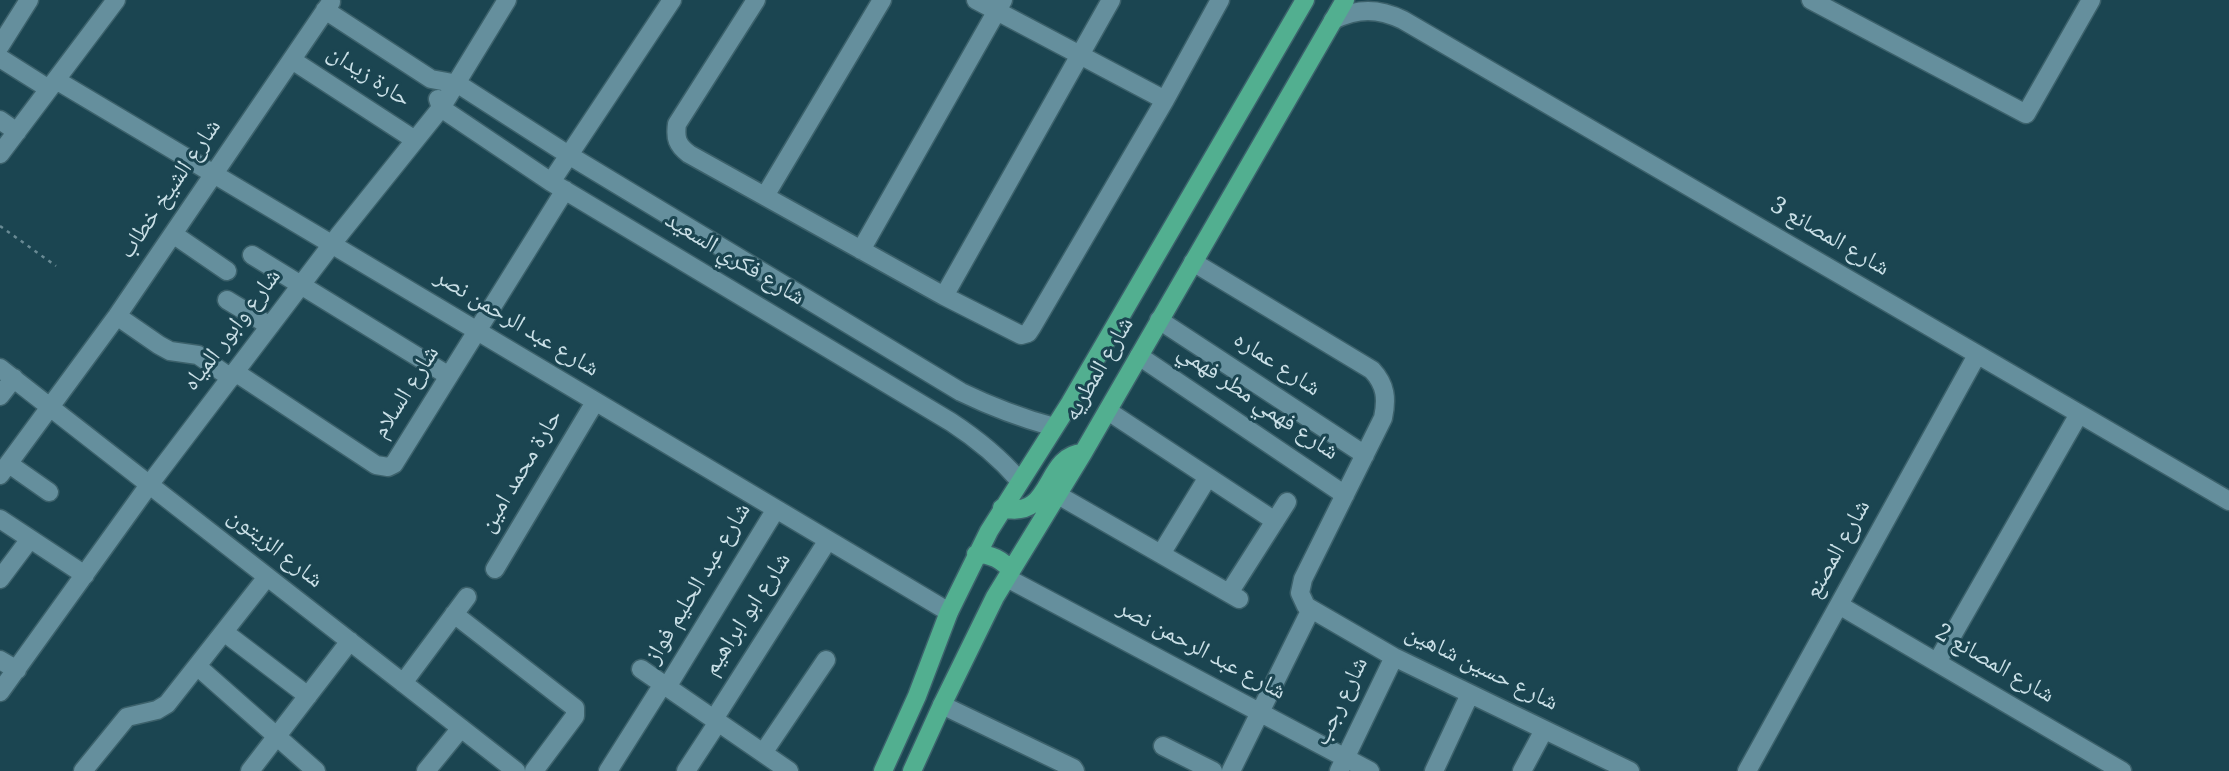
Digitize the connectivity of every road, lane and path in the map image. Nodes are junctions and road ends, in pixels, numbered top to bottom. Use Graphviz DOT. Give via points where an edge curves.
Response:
graph roads {
  1 [pos="29,0"];
  2 [pos="116,0"];
  3 [pos="507,0"];
  4 [pos="672,0"];
  5 [pos="755,0"];
  6 [pos="882,0"];
  7 [pos="976,0"];
  8 [pos="1111,0"];
  9 [pos="1220,0"];
  10 [pos="1305,0"];
  11 [pos="1345,0"];
  12 [pos="1390,0"];
  13 [pos="1811,0"];
  14 [pos="2080,0"];
  15 [pos="2091,0"];
  16 [pos="329,3"];
  17 [pos="1000,6"];
  18 [pos="1333,20"];
  19 [pos="1403,20"];
  20 [pos="0,46"];
  21 [pos="1080,55"];
  22 [pos="0,58"];
  23 [pos="292,60"];
  24 [pos="431,79"];
  25 [pos="458,84"];
  26 [pos="53,85"];
  27 [pos="1165,100"];
  28 [pos="441,108"];
  29 [pos="2023,112"];
  30 [pos="0,120"];
  31 [pos="17,132"];
  32 [pos="415,140"];
  33 [pos="0,154"];
  34 [pos="567,154"];
  35 [pos="214,175"];
  36 [pos="558,186"];
  37 [pos="765,196"];
  38 [pos="0,226"];
  39 [pos="173,234"];
  40 [pos="331,245"];
  41 [pos="861,250"];
  42 [pos="252,255"];
  43 [pos="1193,262"];
  44 [pos="56,266"];
  45 [pos="227,271"];
  46 [pos="301,285"];
  47 [pos="944,296"];
  48 [pos="227,300"];
  49 [pos="117,316"];
  50 [pos="1159,320"];
  51 [pos="270,326"];
  52 [pos="477,332"];
  53 [pos="1977,355"];
  54 [pos="1139,356"];
  55 [pos="7,373"];
  56 [pos="233,375"];
  57 [pos="449,376"];
  58 [pos="0,396"];
  59 [pos="595,402"];
  60 [pos="51,408"];
  61 [pos="1108,411"];
  62 [pos="2079,414"];
  63 [pos="1054,427"];
  64 [pos="1083,453"];
  65 [pos="1364,455"];
  66 [pos="4,469"];
  67 [pos="1208,477"];
  68 [pos="1019,480"];
  69 [pos="149,485"];
  70 [pos="49,492"];
  71 [pos="1058,495"];
  72 [pos="1345,495"];
  73 [pos="2229,501"];
  74 [pos="1287,502"];
  75 [pos="1002,508"];
  76 [pos="776,509"];
  77 [pos="0,519"];
  78 [pos="1275,521"];
  79 [pos="30,539"];
  80 [pos="828,540"];
  81 [pos="976,554"];
  82 [pos="1161,554"];
  83 [pos="495,569"];
  84 [pos="85,575"];
  85 [pos="1009,575"];
  86 [pos="267,577"];
  87 [pos="0,579"];
  88 [pos="467,597"];
  89 [pos="1839,605"];
  90 [pos="1310,611"];
  91 [pos="949,612"];
  92 [pos="454,614"];
  93 [pos="224,632"];
  94 [pos="350,641"];
  95 [pos="1394,657"];
  96 [pos="0,660"];
  97 [pos="826,660"];
  98 [pos="1937,662"];
  99 [pos="197,666"];
  100 [pos="17,670"];
  101 [pos="641,670"];
  102 [pos="403,683"];
  103 [pos="665,686"];
  104 [pos="0,692"];
  105 [pos="1470,694"];
  106 [pos="308,696"];
  107 [pos="942,705"];
  108 [pos="1261,713"];
  109 [pos="716,720"];
  110 [pos="461,728"];
  111 [pos="1544,730"];
  112 [pos="277,736"];
  113 [pos="1163,746"];
  114 [pos="764,753"];
  115 [pos="1342,765"];
  116 [pos="83,771"];
  117 [pos="250,771"];
  118 [pos="316,771"];
  119 [pos="426,771"];
  120 [pos="516,771"];
  121 [pos="534,771"];
  122 [pos="608,771"];
  123 [pos="686,771"];
  124 [pos="789,771"];
  125 [pos="884,771"];
  126 [pos="912,771"];
  127 [pos="1075,771"];
  128 [pos="1213,771"];
  129 [pos="1231,771"];
  130 [pos="1370,771"];
  131 [pos="1434,771"];
  132 [pos="1522,771"];
  133 [pos="1630,771"];
  134 [pos="1747,771"];
  135 [pos="2122,771"];
  1 -- 20 [label="street"];
  2 -- 26 [label="street"];
  3 -- 25 [label="street, شارع وابور المياه"];
  4 -- 34 [label="street, شارع السلام"];
  5 -- 37 [label="street" via="677,124 675,135 689,154"];
  6 -- 37 [label="street"];
  7 -- 17 [label="street"];
  8 -- 21 [label="street"];
  9 -- 27 [label="street"];
  10 -- 63 [label="main road, شارع المطريه"];
  11 -- 18 [label="main road, شارع المطريه"];
  12 -- 19 [label="street, شارع المصانع 3"];
  13 -- 29 [label="street"];
  14 -- 29 [label="street"];
  15 -- 29 [label="street"];
  16 -- 23 [label="street, شارع الشيخ خطاب"];
  16 -- 24 [label="street, شارع فكري السعيد"];
  17 -- 21 [label="street"];
  17 -- 41 [label="street"];
  18 -- 19 [label="street, شارع المصانع 3" via="1346,13 1376,10"];
  18 -- 43 [label="main road, شارع المطريه"];
  19 -- 53 [label="street, شارع المصانع 3"];
  21 -- 27 [label="street"];
  21 -- 47 [label="street"];
  22 -- 26 [label="street, شارع عبد الرحمن نصر"];
  23 -- 32 [label="street, حارة زيدان"];
  23 -- 35 [label="street, شارع الشيخ خطاب"];
  24 -- 25 [label="street, شارع فكري السعيد"];
  24 -- 28 [label="street"];
  25 -- 28 [label="street, شارع وابور المياه"];
  25 -- 34 [label="street, شارع فكري السعيد"];
  26 -- 31 [label="street"];
  26 -- 35 [label="street, شارع عبد الرحمن نصر"];
  27 -- 47 [label="street" via="1028,333 1014,332"];
  28 -- 32 [label="street, شارع وابور المياه"];
  28 -- 36 [label="street, شارع فكري السعيد"];
  30 -- 31 [label="street"];
  31 -- 33 [label="street"];
  32 -- 40 [label="street, شارع وابور المياه"];
  34 -- 36 [label="street, شارع السلام"];
  34 -- 63 [label="street, شارع فكري السعيد" via="961,392 1012,415"];
  35 -- 39 [label="street, شارع الشيخ خطاب"];
  35 -- 40 [label="street, شارع عبد الرحمن نصر"];
  36 -- 52 [label="street, شارع السلام"];
  36 -- 68 [label="street, شارع فكري السعيد" via="951,422 1001,460"];
  37 -- 41 [label="street"];
  38 -- 44 [label="path"];
  39 -- 45 [label="street"];
  39 -- 49 [label="street, شارع الشيخ خطاب"];
  40 -- 46 [label="street, شارع وابور المياه"];
  40 -- 52 [label="street, شارع عبد الرحمن نصر"];
  41 -- 47 [label="street"];
  42 -- 46 [label="street"];
  43 -- 50 [label="main road, شارع المطريه"];
  43 -- 65 [label="street" via="1373,370 1381,380 1386,406"];
  46 -- 51 [label="street, شارع وابور المياه"];
  46 -- 57 [label="street"];
  48 -- 51 [label="street"];
  49 -- 56 [label="street, شارع السلام" via="170,351 198,355"];
  49 -- 60 [label="street, شارع الشيخ خطاب"];
  50 -- 54 [label="main road, شارع المطريه"];
  50 -- 65 [label="street, شارع عماره"];
  51 -- 56 [label="street, شارع وابور المياه"];
  52 -- 57 [label="street, شارع السلام"];
  52 -- 59 [label="street, شارع عبد الرحمن نصر"];
  53 -- 62 [label="street, شارع المصانع 3"];
  53 -- 89 [label="street, شارع المصنع"];
  54 -- 61 [label="main road, شارع المطريه"];
  54 -- 72 [label="street, شارع فهمي مطر فهمي"];
  55 -- 58 [label="street"];
  55 -- 60 [label="street, شارع الزيتون"];
  56 -- 57 [label="street, شارع السلام" via="382,467 394,464"];
  56 -- 69 [label="street, شارع وابور المياه"];
  59 -- 76 [label="street, شارع عبد الرحمن نصر"];
  59 -- 83 [label="street, حارة محمد امين"];
  60 -- 66 [label="street, شارع الشيخ خطاب"];
  60 -- 69 [label="street, شارع الزيتون"];
  61 -- 64 [label="main road, شارع المطريه"];
  61 -- 67 [label="street"];
  62 -- 73 [label="street, شارع المصانع 3"];
  62 -- 98 [label="street"];
  63 -- 68 [label="main road, شارع المطريه"];
  64 -- 71 [label="main road, شارع المطريه"];
  64 -- 75 [label="main road" via="1066,459 1034,504 1018,510"];
  65 -- 72 [label="street"];
  66 -- 70 [label="street"];
  67 -- 78 [label="street"];
  67 -- 82 [label="street"];
  68 -- 75 [label="main road, شارع المطريه"];
  69 -- 84 [label="street, شارع وابور المياه"];
  69 -- 86 [label="street, شارع الزيتون"];
  71 -- 82 [label="street"];
  71 -- 85 [label="main road, شارع المطريه"];
  72 -- 90 [label="street" via="1300,586"];
  74 -- 78 [label="street"];
  75 -- 81 [label="main road, شارع المطريه"];
  76 -- 80 [label="street, شارع عبد الرحمن نصر"];
  76 -- 103 [label="street, شارع عبد الحليم فواز"];
  77 -- 79 [label="street"];
  78 -- 82 [label="street" via="1234,596"];
  79 -- 84 [label="street"];
  79 -- 87 [label="street"];
  80 -- 91 [label="street, شارع عبد الرحمن نصر"];
  80 -- 109 [label="street, شارع ابو ابراهيم"];
  81 -- 85 [label="main road" via="992,556 1006,565"];
  81 -- 91 [label="main road, شارع المطريه"];
  84 -- 100 [label="street, شارع وابور المياه"];
  85 -- 107 [label="main road, شارع المطريه"];
  85 -- 108 [label="street, شارع عبد الرحمن نصر"];
  86 -- 93 [label="street"];
  86 -- 94 [label="street, شارع الزيتون"];
  88 -- 92 [label="street"];
  89 -- 98 [label="street, شارع المصانع 2"];
  89 -- 134 [label="street, شارع المصنع"];
  90 -- 95 [label="street, شارع حسين شاهين"];
  90 -- 108 [label="street"];
  91 -- 125 [label="main road, شارع المطريه"];
  92 -- 102 [label="street"];
  92 -- 121 [label="street" via="575,708 575,716"];
  93 -- 99 [label="street"];
  93 -- 106 [label="street"];
  94 -- 102 [label="street, شارع الزيتون"];
  94 -- 106 [label="street"];
  95 -- 105 [label="street, شارع حسين شاهين"];
  95 -- 115 [label="street, شارع رجب"];
  96 -- 100 [label="street"];
  97 -- 114 [label="street"];
  98 -- 135 [label="street, شارع المصانع 2"];
  99 -- 112 [label="street"];
  99 -- 116 [label="street" via="167,704 127,717"];
  100 -- 104 [label="street, شارع وابور المياه"];
  101 -- 103 [label="street"];
  102 -- 110 [label="street, شارع الزيتون"];
  103 -- 109 [label="street"];
  103 -- 122 [label="street, شارع عبد الحليم فواز"];
  105 -- 111 [label="street, شارع حسين شاهين"];
  105 -- 131 [label="street"];
  106 -- 112 [label="street"];
  107 -- 126 [label="main road, شارع المطريه"];
  107 -- 127 [label="street"];
  108 -- 115 [label="street, شارع عبد الرحمن نصر"];
  108 -- 129 [label="street"];
  109 -- 114 [label="street"];
  109 -- 123 [label="street, شارع ابو ابراهيم"];
  110 -- 119 [label="street"];
  110 -- 120 [label="street, شارع الزيتون"];
  111 -- 132 [label="street"];
  111 -- 133 [label="street, شارع حسين شاهين"];
  112 -- 117 [label="street"];
  112 -- 118 [label="street"];
  113 -- 128 [label="street"];
  114 -- 124 [label="street"];
  115 -- 130 [label="street, شارع عبد الرحمن نصر"];
}
